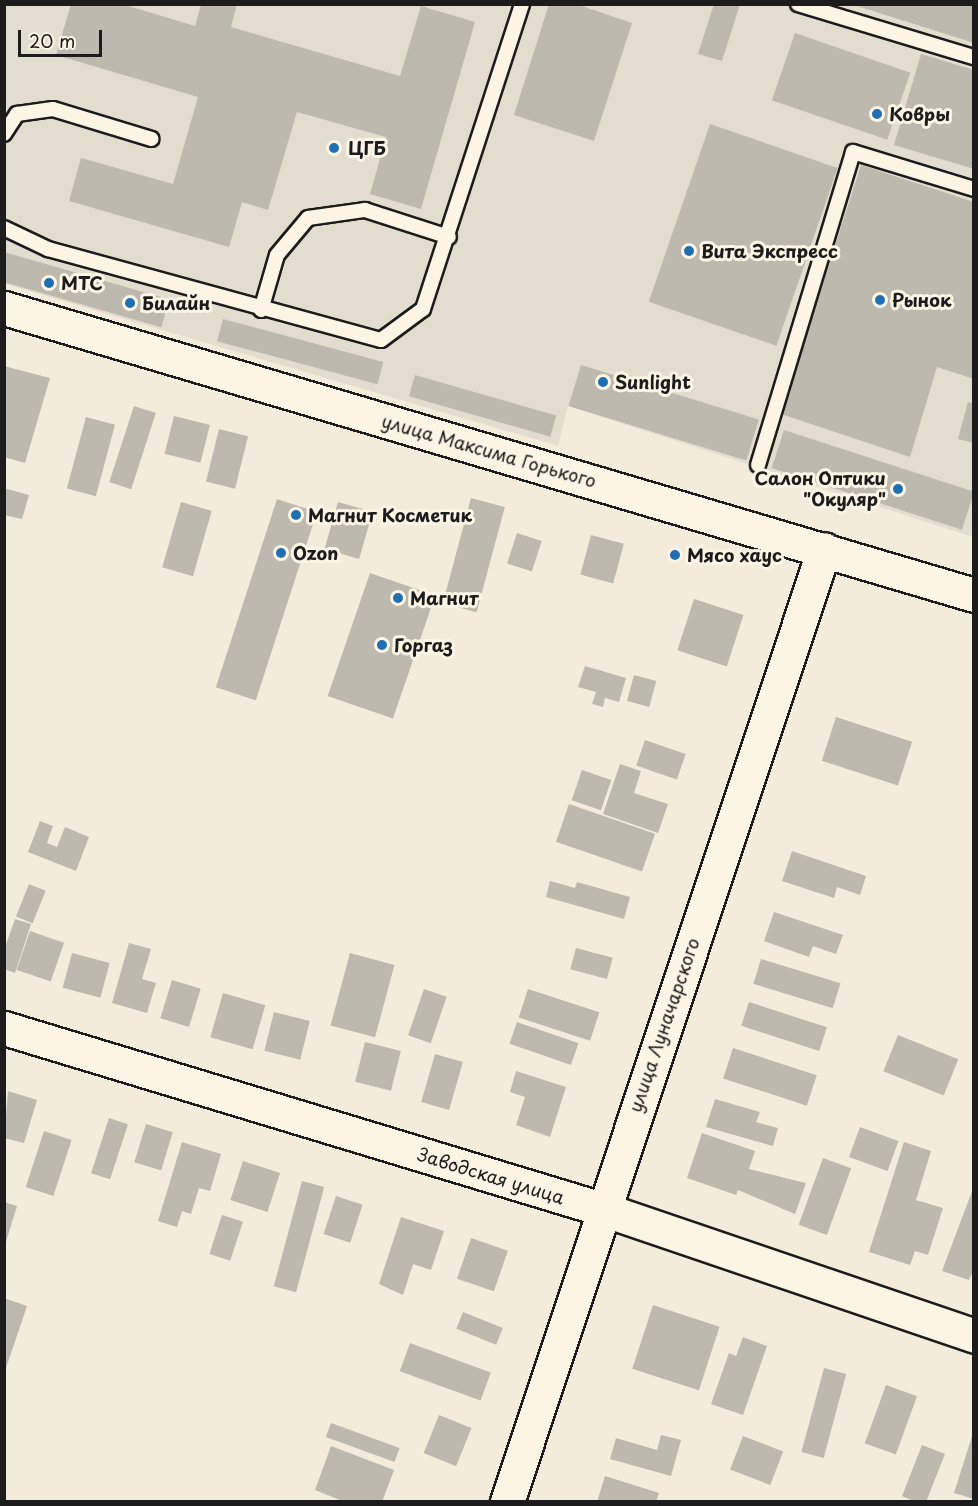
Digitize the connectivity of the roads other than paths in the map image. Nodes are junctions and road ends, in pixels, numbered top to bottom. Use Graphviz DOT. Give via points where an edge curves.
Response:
graph roads {
  1 [pos="522,4"];
  2 [pos="798,4"];
  3 [pos="974,57"];
  4 [pos="4,134"];
  5 [pos="152,139"];
  6 [pos="974,189"];
  7 [pos="4,228"];
  8 [pos="449,237"];
  9 [pos="4,308"];
  10 [pos="261,310"];
  11 [pos="758,465"];
  12 [pos="824,549"];
  13 [pos="974,595"];
  14 [pos="4,1028"];
  15 [pos="602,1209"];
  16 [pos="974,1336"];
  17 [pos="507,1502"];
  1 -- 8 [label="lane"];
  2 -- 3 [label="lane"];
  4 -- 5 [label="lane" via="17,114 53,109"];
  6 -- 11 [label="lane" via="854,152"];
  7 -- 10 [label="lane" via="48,249"];
  8 -- 10 [label="lane" via="365,210 308,218 277,255"];
  8 -- 10 [label="lane" via="423,309 381,340"];
  9 -- 12 [label="main road, улица Максима Горького"];
  12 -- 13 [label="main road, улица Максима Горького"];
  12 -- 15 [label="main road, улица Луначарского"];
  14 -- 15 [label="main road, Заводская улица"];
  15 -- 16 [label="main road, Заводская улица"];
  15 -- 17 [label="main road, улица Луначарского"];
}
